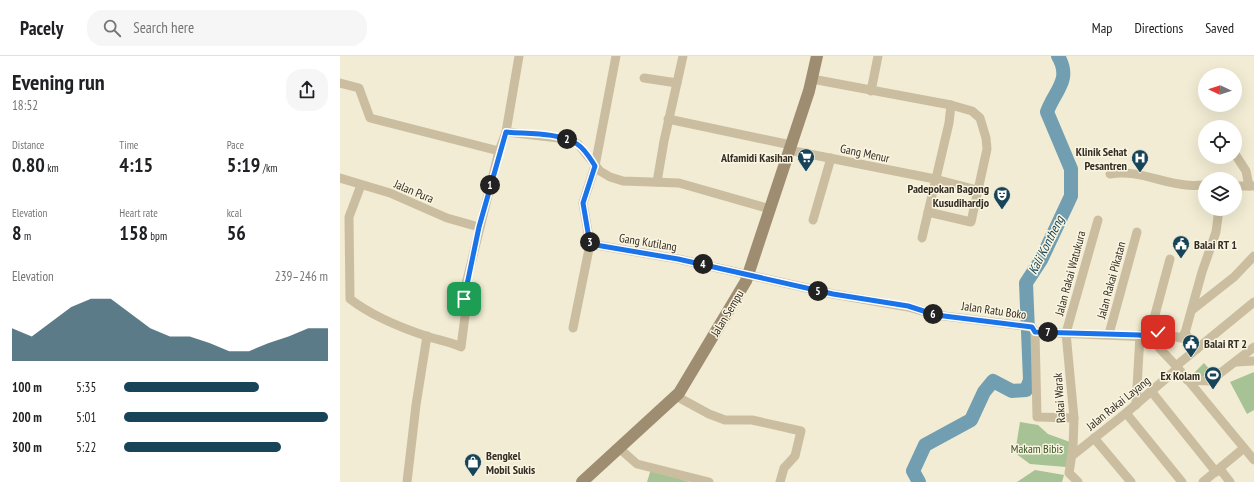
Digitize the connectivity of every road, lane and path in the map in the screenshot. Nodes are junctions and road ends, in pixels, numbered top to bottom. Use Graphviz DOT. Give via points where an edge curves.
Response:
graph roads {
  1 [pos="519,56"];
  2 [pos="616,56"];
  3 [pos="683,56"];
  4 [pos="817,56"];
  5 [pos="878,56"];
  6 [pos="644,78"];
  7 [pos="812,79"];
  8 [pos="340,83"];
  9 [pos="677,83"];
  10 [pos="871,90"];
  11 [pos="951,105"];
  12 [pos="668,119"];
  13 [pos="506,132"];
  14 [pos="790,147"];
  15 [pos="499,151"];
  16 [pos="830,158"];
  17 [pos="1242,164"];
  18 [pos="595,166"];
  19 [pos="1110,174"];
  20 [pos="340,178"];
  21 [pos="935,179"];
  22 [pos="657,182"];
  23 [pos="360,185"];
  24 [pos="1198,185"];
  25 [pos="1251,186"];
  26 [pos="977,190"];
  27 [pos="770,209"];
  28 [pos="928,212"];
  29 [pos="1218,216"];
  30 [pos="813,220"];
  31 [pos="1098,220"];
  32 [pos="479,227"];
  33 [pos="1137,232"];
  34 [pos="922,238"];
  35 [pos="590,244"];
  36 [pos="1254,256"];
  37 [pos="1170,259"];
  38 [pos="749,274"];
  39 [pos="1254,302"];
  40 [pos="1192,310"];
  41 [pos="573,328"];
  42 [pos="1030,328"];
  43 [pos="1066,333"];
  44 [pos="1185,333"];
  45 [pos="1109,334"];
  46 [pos="427,336"];
  47 [pos="1147,337"];
  48 [pos="1254,347"];
  49 [pos="1197,349"];
  50 [pos="1254,361"];
  51 [pos="1236,362"];
  52 [pos="1177,367"];
  53 [pos="1187,380"];
  54 [pos="1210,381"];
  55 [pos="1151,392"];
  56 [pos="1197,392"];
  57 [pos="676,396"];
  58 [pos="1136,405"];
  59 [pos="1126,413"];
  60 [pos="1074,418"];
  61 [pos="1094,438"];
  62 [pos="1244,448"];
  63 [pos="620,449"];
  64 [pos="1072,455"];
  65 [pos="1254,460"];
  66 [pos="1218,471"];
  67 [pos="1067,477"];
  68 [pos="407,482"];
  69 [pos="582,482"];
  70 [pos="709,482"];
  71 [pos="780,482"];
  72 [pos="1078,482"];
  73 [pos="1131,482"];
  74 [pos="1182,482"];
  75 [pos="1203,482"];
  76 [pos="1230,482"];
  1 -- 13 [label="street"];
  2 -- 18 [label="street"];
  3 -- 9 [label="street"];
  4 -- 7 [label="main road, Jalan Sempu"];
  5 -- 10 [label="street"];
  6 -- 9 [label="street"];
  7 -- 10 [label="street"];
  7 -- 14 [label="main road, Jalan Sempu"];
  8 -- 15 [label="street" via="359,88 370,118"];
  9 -- 12 [label="street"];
  10 -- 11 [label="street"];
  11 -- 21 [label="street"];
  11 -- 26 [label="street" via="972,111 984,126 987,149"];
  12 -- 14 [label="street, Gang Menur"];
  12 -- 22 [label="street"];
  13 -- 15 [label="street"];
  13 -- 18 [label="street" via="567,139 578,144"];
  14 -- 16 [label="street, Gang Menur"];
  14 -- 27 [label="main road, Jalan Sempu"];
  15 -- 32 [label="street"];
  16 -- 21 [label="street, Gang Menur"];
  16 -- 30 [label="street"];
  17 -- 25 [label="street"];
  18 -- 22 [label="street" via="610,177 623,181"];
  18 -- 35 [label="street" via="583,203"];
  19 -- 24 [label="street" via="1120,172"];
  20 -- 23 [label="street, Jalan Pura"];
  21 -- 26 [label="street, Gang Menur"];
  21 -- 28 [label="street"];
  22 -- 27 [label="street" via="680,183"];
  23 -- 32 [label="street, Jalan Pura" via="396,196 447,218"];
  23 -- 46 [label="street" via="349,217 350,299 366,311"];
  26 -- 28 [label="street" via="971,222"];
  27 -- 38 [label="main road, Jalan Sempu"];
  28 -- 34 [label="street"];
  29 -- 40 [label="street" via="1216,232"];
  31 -- 43 [label="street, Jalan Rakai Watukura"];
  32 -- 46 [label="street" via="464,292 462,347"];
  33 -- 45 [label="street, Jalan Rakai Pikatan"];
  35 -- 38 [label="street, Gang Kutilang"];
  35 -- 41 [label="street"];
  36 -- 40 [label="street" via="1234,277"];
  37 -- 47 [label="street"];
  38 -- 42 [label="street, Jalan Ratu Boko" via="833,294 908,306 936,315"];
  38 -- 57 [label="main road, Jalan Sempu" via="734,303"];
  39 -- 49 [label="street, Jalan Rakai Layang"];
  40 -- 44 [label="street"];
  42 -- 43 [label="street, Jalan Ratu Boko"];
  42 -- 60 [label="street" via="1037,417"];
  43 -- 45 [label="street, Jalan Ratu Boko"];
  43 -- 60 [label="street, Rakai Warak"];
  44 -- 47 [label="street, Jalan Ratu Boko" via="1181,338 1156,332"];
  44 -- 49 [label="street"];
  45 -- 47 [label="street, Jalan Ratu Boko"];
  46 -- 68 [label="street"];
  47 -- 52 [label="street"];
  47 -- 58 [label="street"];
  48 -- 51 [label="street"];
  49 -- 52 [label="street, Jalan Rakai Layang"];
  50 -- 51 [label="street"];
  51 -- 54 [label="street"];
  52 -- 53 [label="street"];
  52 -- 55 [label="street, Jalan Rakai Layang"];
  53 -- 54 [label="street"];
  53 -- 56 [label="street"];
  54 -- 56 [label="street"];
  55 -- 58 [label="street, Jalan Rakai Layang"];
  55 -- 66 [label="street"];
  56 -- 62 [label="street"];
  57 -- 63 [label="main road, Jalan Sempu"];
  57 -- 71 [label="street" via="725,420 752,420 801,432 796,456 784,468"];
  58 -- 59 [label="street, Jalan Rakai Layang"];
  59 -- 61 [label="street, Jalan Rakai Layang"];
  59 -- 74 [label="street"];
  60 -- 64 [label="street, Rakai Warak"];
  61 -- 64 [label="street, Jalan Rakai Layang"];
  61 -- 73 [label="street"];
  62 -- 65 [label="street"];
  62 -- 66 [label="street"];
  63 -- 69 [label="main road, Jalan Sempu"];
  63 -- 70 [label="street" via="637,464"];
  64 -- 67 [label="street, Rakai Warak"];
  66 -- 75 [label="street"];
  66 -- 76 [label="street"];
  67 -- 72 [label="street, Rakai Warak"];
}
